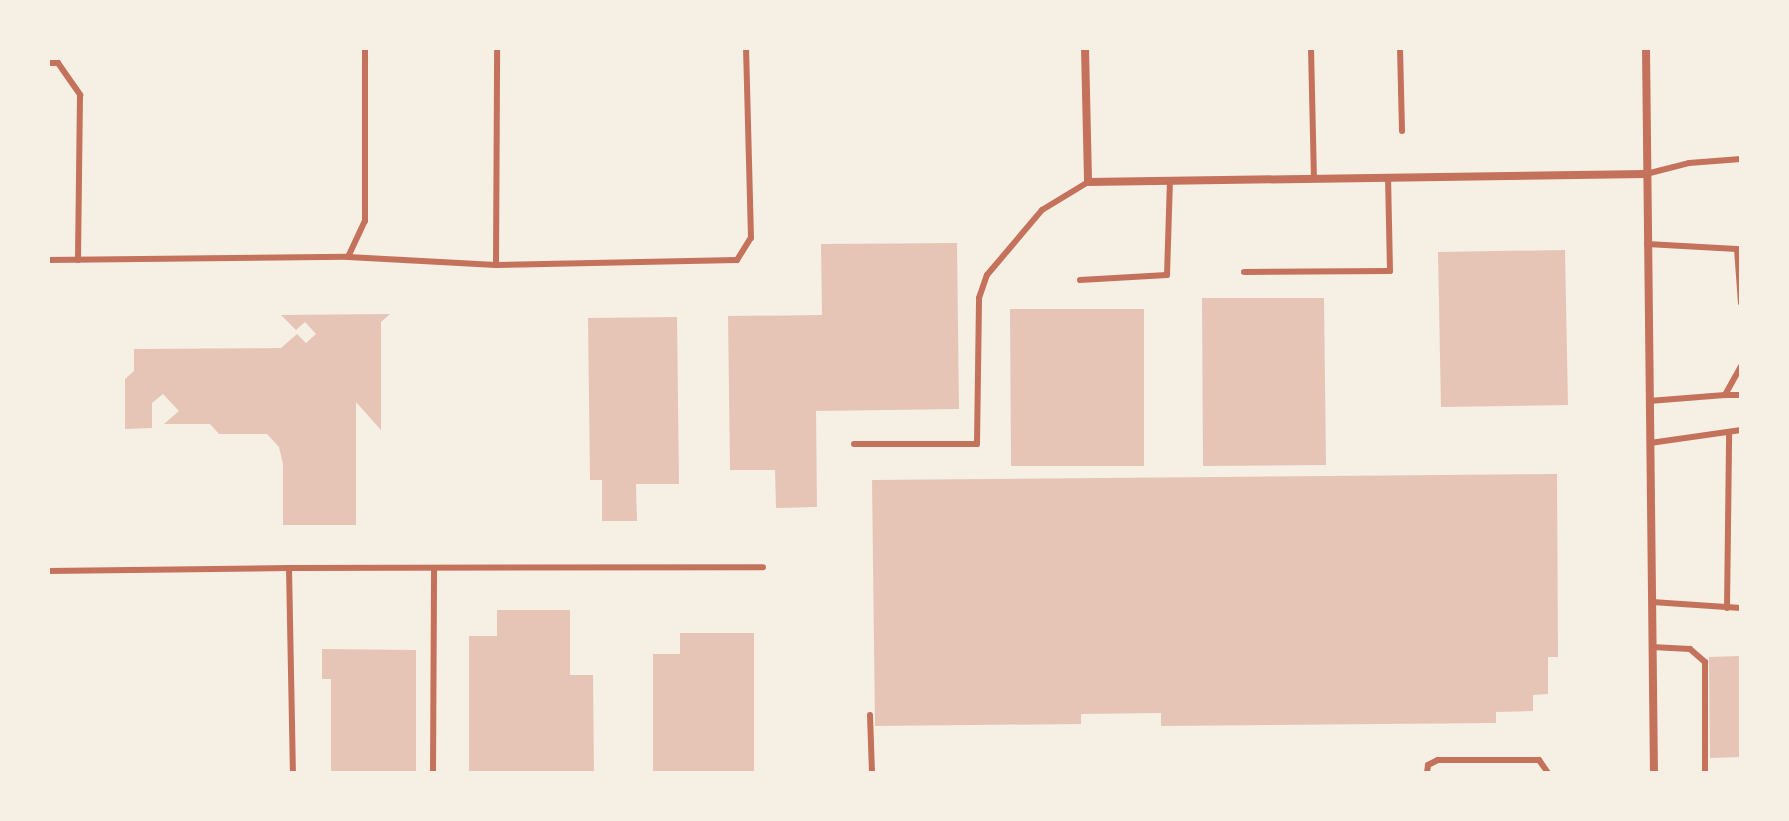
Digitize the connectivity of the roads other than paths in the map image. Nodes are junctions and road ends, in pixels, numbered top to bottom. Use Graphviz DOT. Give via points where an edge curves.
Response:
graph roads {
  1 [pos="365,48"];
  2 [pos="497,48"];
  3 [pos="746,48"];
  4 [pos="1085,48"];
  5 [pos="1311,48"];
  6 [pos="1400,48"];
  7 [pos="1646,48"];
  8 [pos="48,63"];
  9 [pos="1402,131"];
  10 [pos="1741,159"];
  11 [pos="1646,174"];
  12 [pos="1388,177"];
  13 [pos="1314,179"];
  14 [pos="1170,181"];
  15 [pos="1088,182"];
  16 [pos="1647,244"];
  17 [pos="1739,247"];
  18 [pos="348,257"];
  19 [pos="48,260"];
  20 [pos="78,260"];
  21 [pos="496,265"];
  22 [pos="1244,272"];
  23 [pos="1080,280"];
  24 [pos="1741,303"];
  25 [pos="1741,366"];
  26 [pos="1725,395"];
  27 [pos="1741,395"];
  28 [pos="1649,401"];
  29 [pos="1741,430"];
  30 [pos="1729,432"];
  31 [pos="1650,443"];
  32 [pos="854,444"];
  33 [pos="763,567"];
  34 [pos="289,568"];
  35 [pos="48,571"];
  36 [pos="434,571"];
  37 [pos="1652,602"];
  38 [pos="1727,608"];
  39 [pos="1741,608"];
  40 [pos="1652,647"];
  41 [pos="870,715"];
  42 [pos="293,773"];
  43 [pos="433,773"];
  44 [pos="872,773"];
  45 [pos="1427,773"];
  46 [pos="1548,773"];
  47 [pos="1654,773"];
  48 [pos="1705,773"];
  1 -- 18 [label="lane" via="365,221"];
  2 -- 21 [label="lane"];
  3 -- 21 [label="lane" via="751,238 737,260"];
  4 -- 15 [label="street"];
  5 -- 13 [label="lane"];
  6 -- 9 [label="lane"];
  7 -- 11 [label="street"];
  8 -- 20 [label="lane" via="58,63 80,95"];
  10 -- 11 [label="lane" via="1689,163"];
  11 -- 12 [label="street"];
  11 -- 16 [label="street"];
  12 -- 13 [label="street"];
  12 -- 22 [label="lane" via="1390,271"];
  13 -- 14 [label="street"];
  14 -- 15 [label="street"];
  14 -- 23 [label="lane" via="1167,275"];
  15 -- 32 [label="lane" via="1042,210 987,275 979,298 977,444"];
  16 -- 17 [label="lane"];
  16 -- 28 [label="street"];
  17 -- 24 [label="lane"];
  18 -- 20 [label="lane"];
  18 -- 21 [label="lane"];
  19 -- 20 [label="lane"];
  25 -- 26 [label="lane"];
  26 -- 27 [label="lane"];
  26 -- 28 [label="lane"];
  28 -- 31 [label="street"];
  29 -- 30 [label="lane"];
  30 -- 31 [label="lane"];
  30 -- 38 [label="lane"];
  31 -- 37 [label="street"];
  33 -- 36 [label="lane"];
  34 -- 35 [label="lane"];
  34 -- 36 [label="lane"];
  34 -- 42 [label="lane"];
  36 -- 43 [label="lane"];
  37 -- 38 [label="lane"];
  37 -- 40 [label="street"];
  38 -- 39 [label="lane"];
  40 -- 47 [label="street"];
  40 -- 48 [label="lane" via="1690,649 1705,662"];
  41 -- 44 [label="lane"];
  45 -- 46 [label="lane" via="1428,765 1438,760 1539,760"];
}
